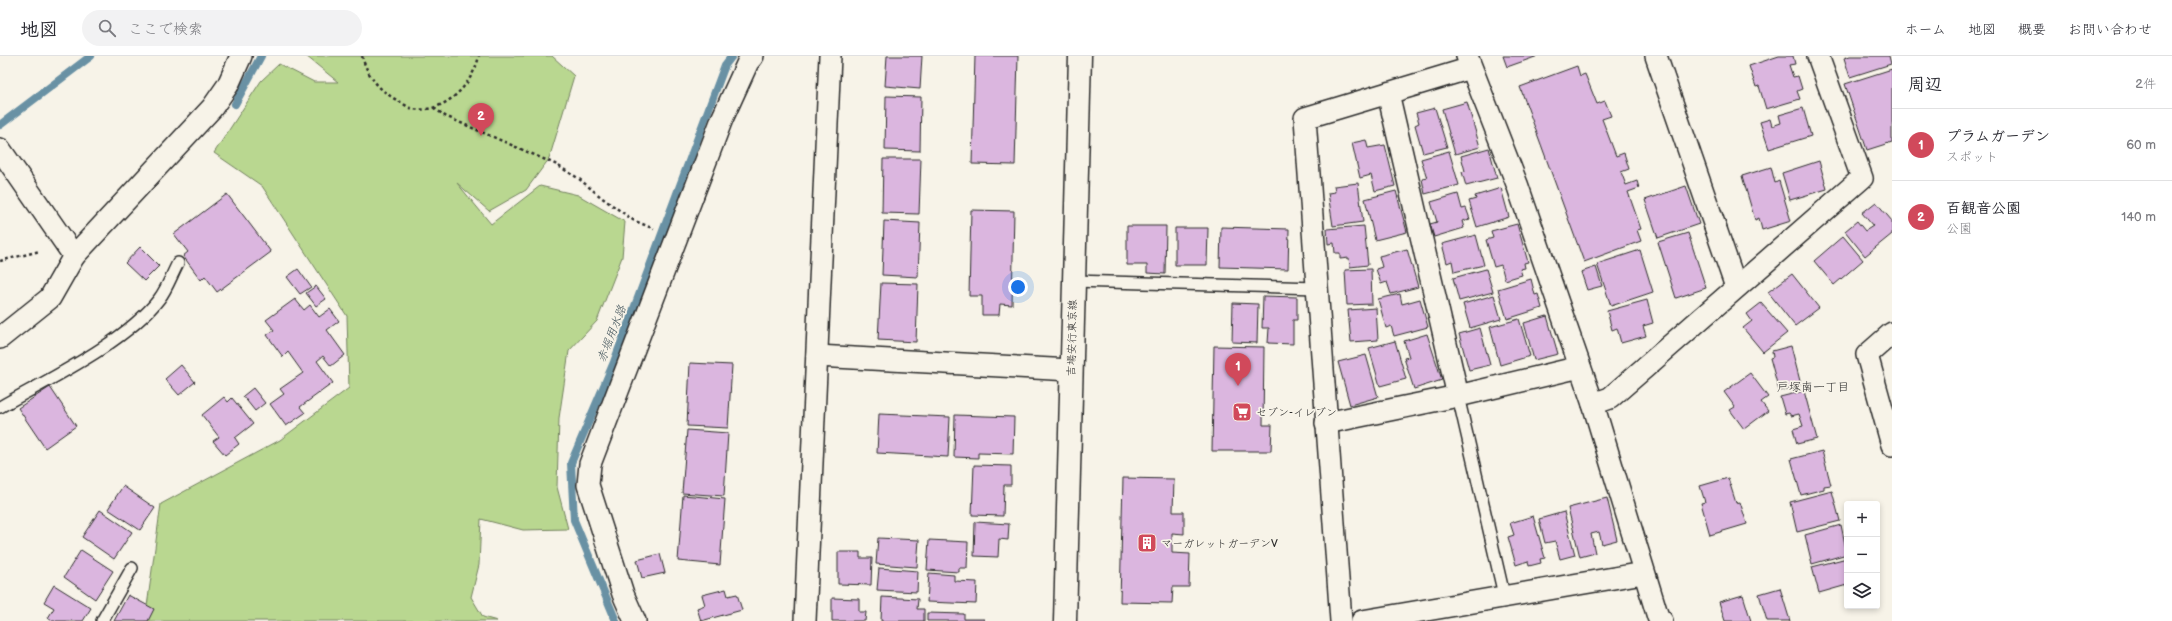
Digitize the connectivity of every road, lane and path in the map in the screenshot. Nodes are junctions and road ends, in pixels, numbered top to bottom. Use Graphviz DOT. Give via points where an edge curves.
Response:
graph roads {
  1 [pos="241,56"];
  2 [pos="362,56"];
  3 [pos="479,56"];
  4 [pos="753,56"];
  5 [pos="830,56"];
  6 [pos="1080,56"];
  7 [pos="1656,56"];
  8 [pos="1818,56"];
  9 [pos="1469,62"];
  10 [pos="1388,94"];
  11 [pos="434,108"];
  12 [pos="0,149"];
  13 [pos="676,239"];
  14 [pos="70,251"];
  15 [pos="0,261"];
  16 [pos="178,263"];
  17 [pos="1073,280"];
  18 [pos="1736,287"];
  19 [pos="1317,288"];
  20 [pos="1892,333"];
  21 [pos="0,338"];
  22 [pos="817,356"];
  23 [pos="1580,367"];
  24 [pos="1071,370"];
  25 [pos="1458,396"];
  26 [pos="1592,404"];
  27 [pos="0,407"];
  28 [pos="1326,423"];
  29 [pos="1892,445"];
  30 [pos="132,568"];
  31 [pos="1643,573"];
  32 [pos="1504,595"];
  33 [pos="102,621"];
  34 [pos="635,621"];
  35 [pos="805,621"];
  36 [pos="1065,621"];
  37 [pos="1341,621"];
  38 [pos="1362,621"];
  39 [pos="1662,621"];
  1 -- 14 [label="street" via="228,84 212,108"];
  2 -- 11 [label="path" via="366,70 376,85 389,96 413,109"];
  3 -- 11 [label="path" via="476,68 465,86 448,101"];
  4 -- 13 [label="street" via="722,119"];
  5 -- 22 [label="street"];
  6 -- 17 [label="main road, 吉場安行東京線"];
  7 -- 18 [label="street"];
  8 -- 18 [label="street" via="1862,178"];
  9 -- 10 [label="street"];
  9 -- 23 [label="street" via="1517,184"];
  10 -- 19 [label="street" via="1305,118"];
  10 -- 25 [label="street"];
  11 -- 13 [label="path" via="445,116 555,164 578,178 633,220"];
  12 -- 14 [label="street"];
  13 -- 34 [label="street" via="590,464 588,485 623,594"];
  14 -- 15 [label="path"];
  14 -- 21 [label="street" via="50,298"];
  16 -- 27 [label="lane" via="160,298 134,324 59,374"];
  17 -- 19 [label="lane"];
  17 -- 24 [label="main road, 吉場安行東京線"];
  18 -- 26 [label="street" via="1610,398"];
  19 -- 28 [label="street"];
  20 -- 29 [label="street" via="1867,355"];
  22 -- 24 [label="street"];
  22 -- 35 [label="street"];
  23 -- 25 [label="street"];
  23 -- 26 [label="street"];
  24 -- 36 [label="main road, 吉場安行東京線"];
  25 -- 28 [label="street"];
  25 -- 32 [label="lane"];
  26 -- 31 [label="street"];
  28 -- 37 [label="street"];
  30 -- 33 [label="lane"];
  31 -- 32 [label="street"];
  31 -- 39 [label="street" via="1658,617"];
  32 -- 38 [label="street"];
}
